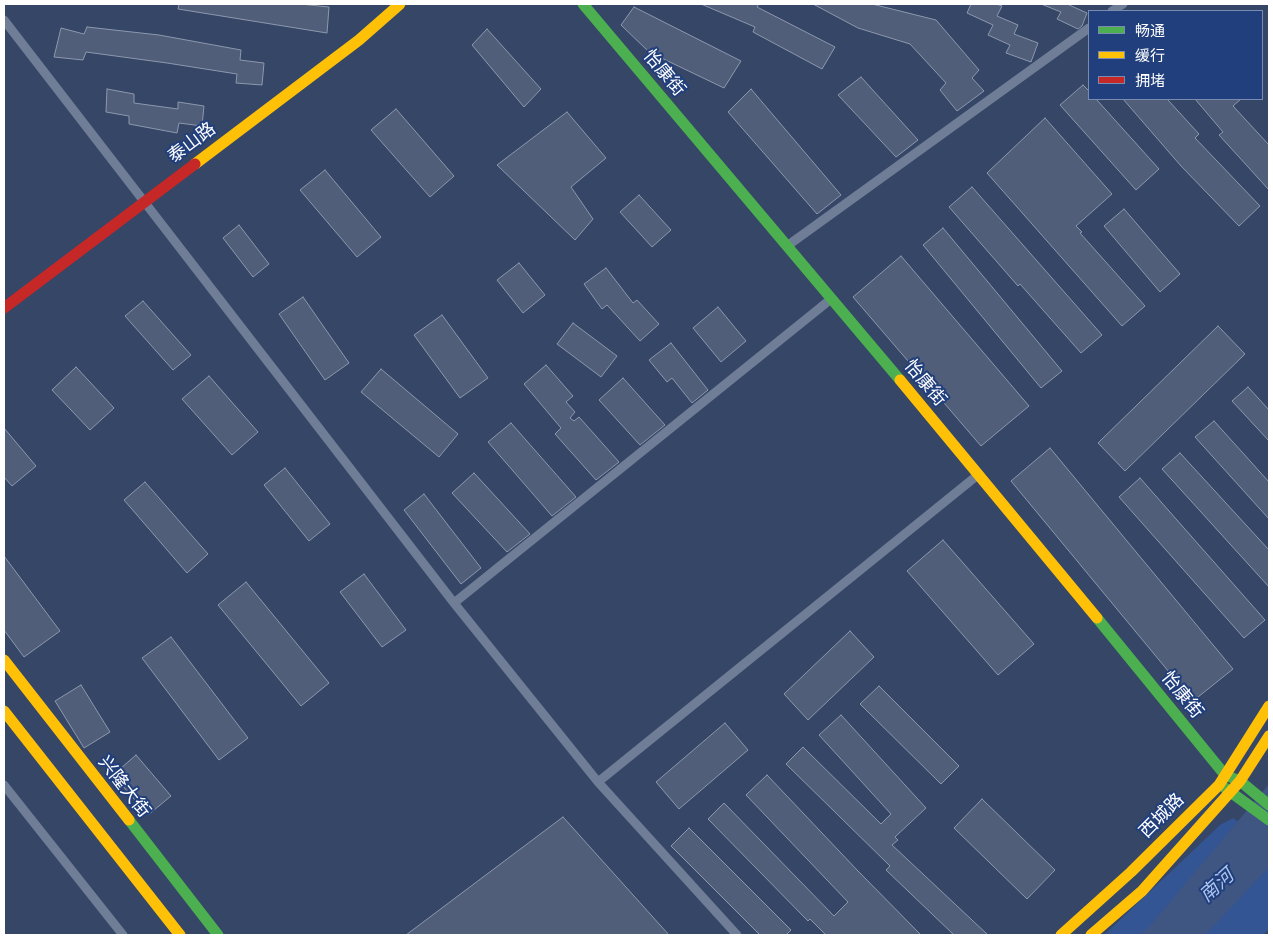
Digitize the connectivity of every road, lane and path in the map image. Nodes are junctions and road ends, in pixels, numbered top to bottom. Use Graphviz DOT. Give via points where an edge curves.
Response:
graph roads {
  1 [pos="400,4"];
  2 [pos="583,4"];
  3 [pos="4,20"];
  4 [pos="1088,29"];
  5 [pos="144,201"];
  6 [pos="787,246"];
  7 [pos="831,299"];
  8 [pos="4,308"];
  9 [pos="979,474"];
  10 [pos="454,603"];
  11 [pos="4,660"];
  12 [pos="1269,706"];
  13 [pos="4,711"];
  14 [pos="1269,736"];
  15 [pos="1222,780"];
  16 [pos="1240,781"];
  17 [pos="598,782"];
  18 [pos="4,785"];
  19 [pos="1231,791"];
  20 [pos="1247,795"];
  21 [pos="1269,805"];
  22 [pos="1269,820"];
  23 [pos="123,935"];
  24 [pos="180,935"];
  25 [pos="218,935"];
  26 [pos="737,935"];
  27 [pos="1061,935"];
  28 [pos="1091,935"];
  1 -- 5 [label="main road, 泰山路" via="359,40"];
  2 -- 6 [label="main road, 怡康街"];
  3 -- 5 [label="street"];
  4 -- 6 [label="street"];
  5 -- 8 [label="main road, 泰山路"];
  5 -- 10 [label="street"];
  6 -- 7 [label="main road, 怡康街"];
  7 -- 9 [label="main road, 怡康街"];
  7 -- 10 [label="street"];
  9 -- 15 [label="main road, 怡康街"];
  9 -- 17 [label="street"];
  10 -- 17 [label="street"];
  11 -- 25 [label="main road, 兴隆大街"];
  12 -- 15 [label="main road, 西城路"];
  13 -- 24 [label="main road"];
  14 -- 16 [label="main road, 西城路"];
  15 -- 16 [label="main road, 怡康街"];
  15 -- 19 [label="main road"];
  15 -- 27 [label="main road, 西城路" via="1131,872"];
  16 -- 19 [label="main road, 西城路"];
  16 -- 20 [label="main road"];
  17 -- 26 [label="street"];
  18 -- 23 [label="street"];
  19 -- 20 [label="main road"];
  19 -- 28 [label="main road, 西城路" via="1142,891"];
  20 -- 21 [label="main road"];
  20 -- 22 [label="main road"];
}
